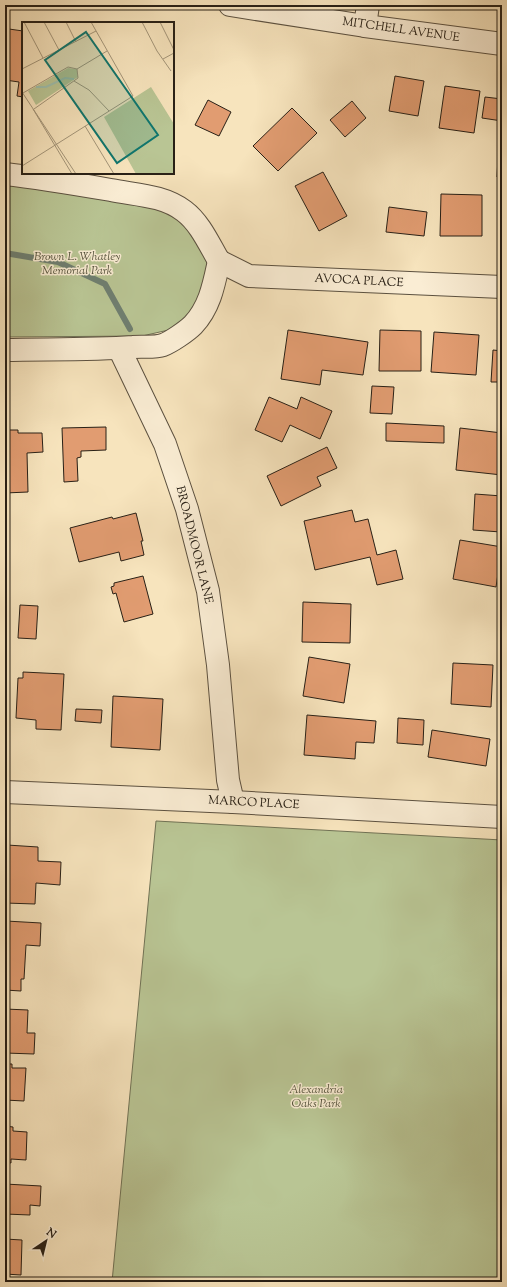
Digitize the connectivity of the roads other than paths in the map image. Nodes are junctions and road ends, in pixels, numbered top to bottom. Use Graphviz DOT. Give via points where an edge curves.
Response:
graph roads {
  1 [pos="230,5"];
  2 [pos="366,15"];
  3 [pos="502,44"];
  4 [pos="5,174"];
  5 [pos="219,261"];
  6 [pos="502,287"];
  7 [pos="119,348"];
  8 [pos="5,350"];
  9 [pos="5,792"];
  10 [pos="233,802"];
  11 [pos="502,816"];
  1 -- 2 [label="street, MITCHELL AVENUE"];
  2 -- 3 [label="street, MITCHELL AVENUE"];
  4 -- 5 [label="street" via="46,178 151,196 165,201 183,210 195,220"];
  5 -- 6 [label="street, AVOCA PLACE" via="249,276"];
  5 -- 7 [label="street" via="210,299 192,326 163,345"];
  7 -- 8 [label="street"];
  7 -- 10 [label="street, BROADMOOR LANE" via="165,444 187,509 208,591 218,665 228,780"];
  9 -- 10 [label="street, MARCO PLACE"];
  10 -- 11 [label="street, MARCO PLACE"];
}
